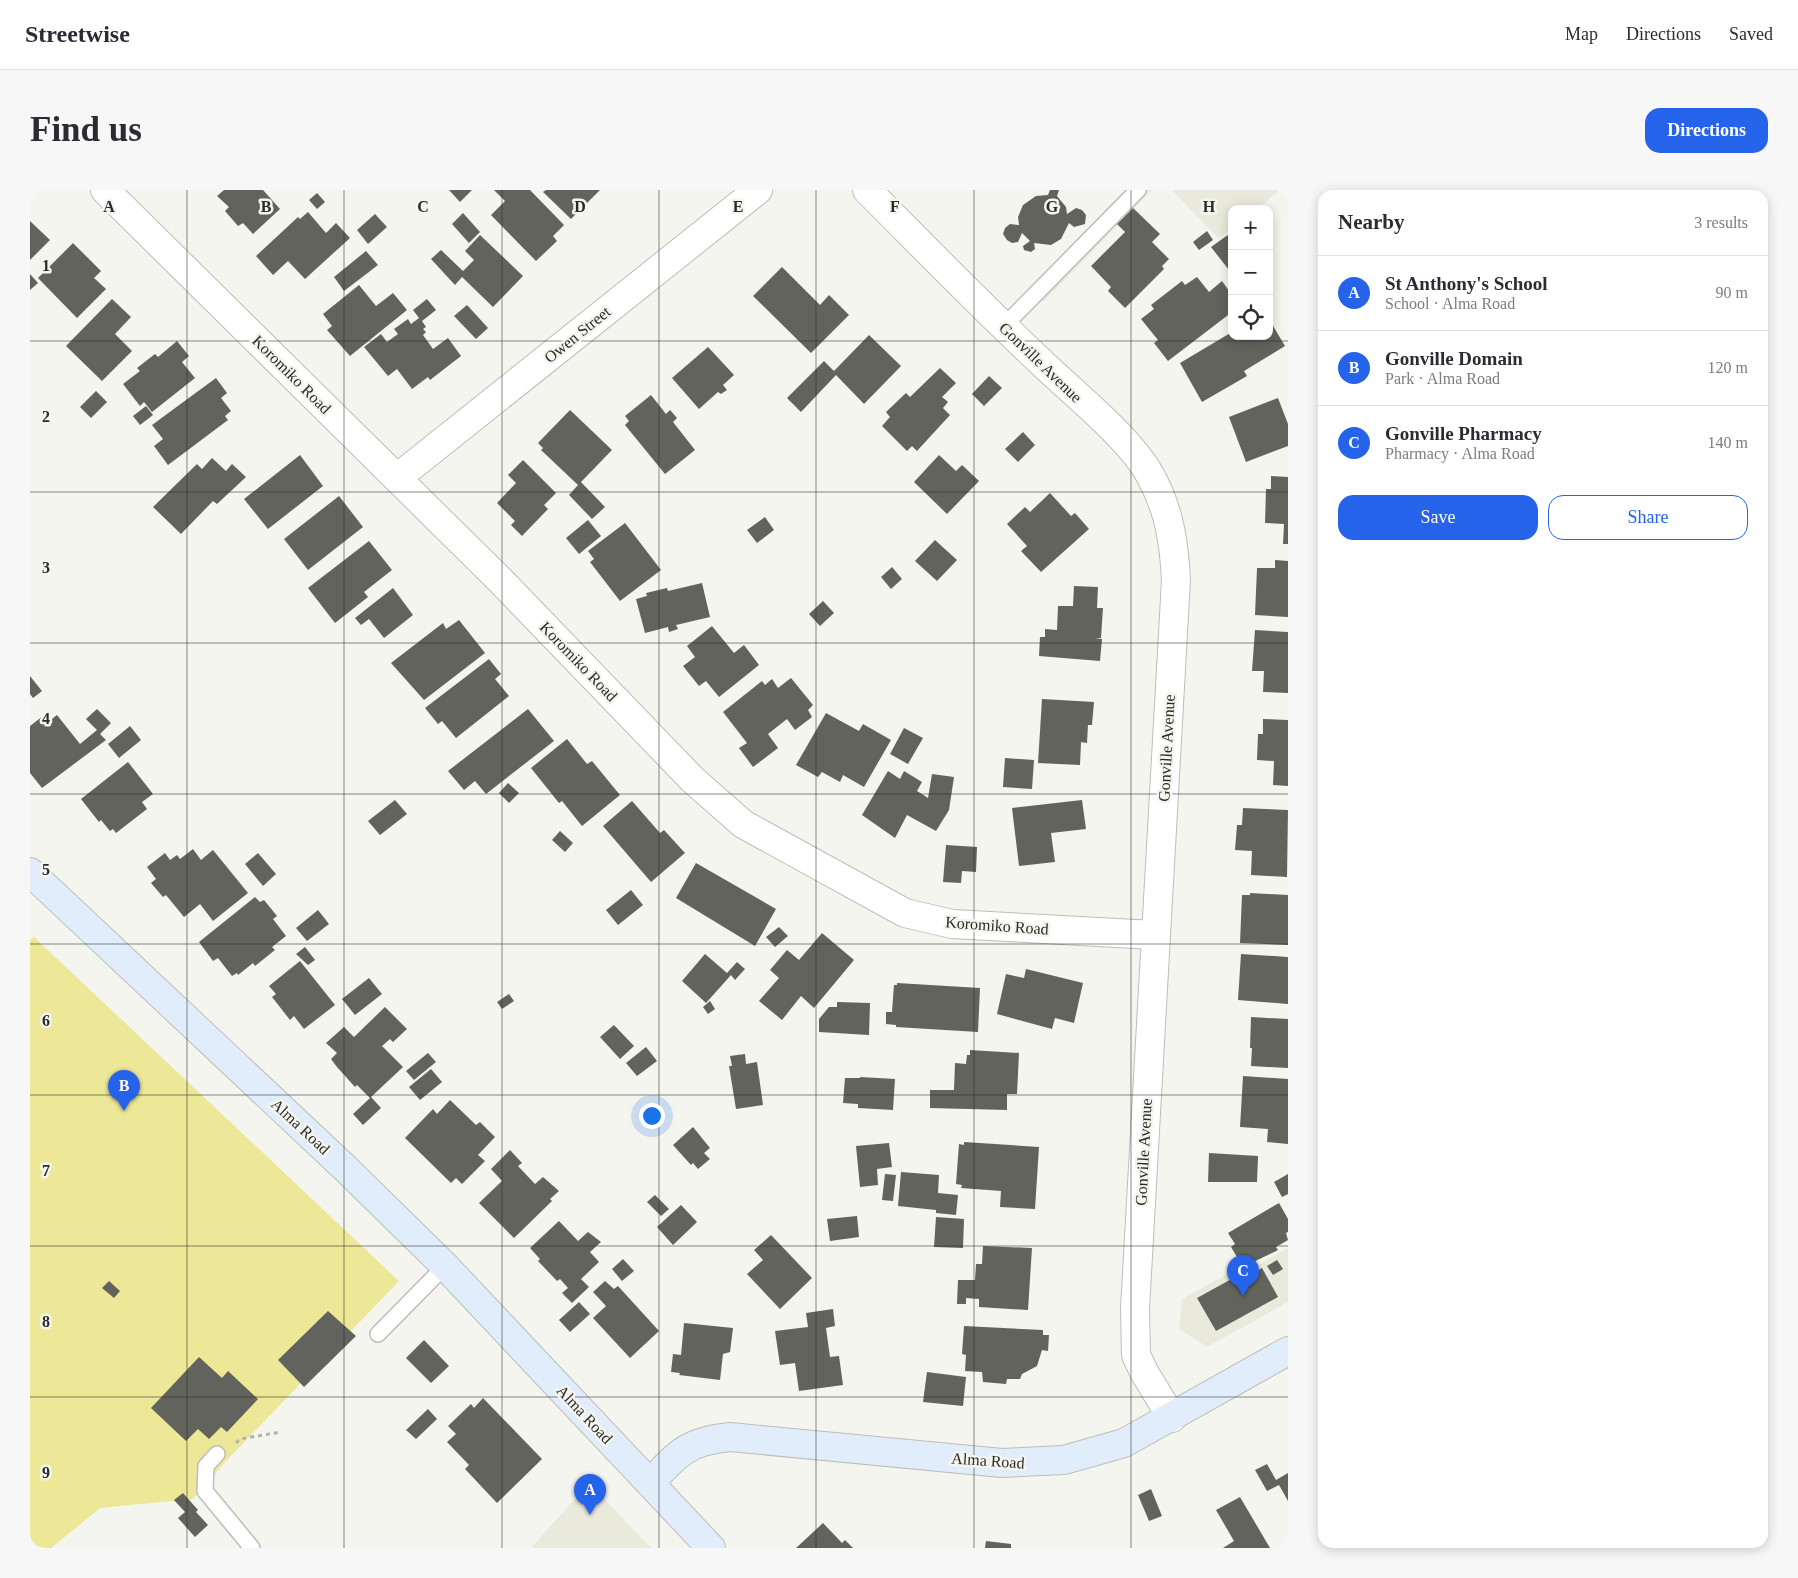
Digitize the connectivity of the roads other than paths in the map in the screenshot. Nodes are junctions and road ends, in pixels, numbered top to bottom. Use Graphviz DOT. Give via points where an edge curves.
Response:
graph roads {
  1 [pos="105,190"];
  2 [pos="758,190"];
  3 [pos="867,190"];
  4 [pos="1138,190"];
  5 [pos="1004,327"];
  6 [pos="397,478"];
  7 [pos="30,872"];
  8 [pos="1154,935"];
  9 [pos="446,1266"];
  10 [pos="378,1334"];
  11 [pos="1288,1351"];
  12 [pos="1172,1418"];
  13 [pos="217,1454"];
  14 [pos="650,1483"];
  15 [pos="252,1548"];
  16 [pos="711,1548"];
  1 -- 6 [label="street, Koromiko Road"];
  2 -- 6 [label="street, Owen Street"];
  3 -- 5 [label="street, Gonville Avenue"];
  4 -- 5 [label="lane"];
  5 -- 8 [label="street, Gonville Avenue" via="1120,438 1149,473 1167,514 1174,540 1176,580"];
  6 -- 8 [label="street, Koromiko Road" via="694,780 743,824 905,913 952,924"];
  7 -- 9 [label="street, Alma Road"];
  8 -- 12 [label="street, Gonville Avenue" via="1135,1341 1136,1356"];
  9 -- 10 [label="lane"];
  9 -- 14 [label="street, Alma Road"];
  11 -- 12 [label="street, Alma Road"];
  12 -- 14 [label="street, Alma Road" via="1096,1452 1033,1463 1002,1463 730,1437 706,1440 688,1447"];
  13 -- 15 [label="lane" via="206,1466 205,1491"];
  14 -- 16 [label="street"];
}
